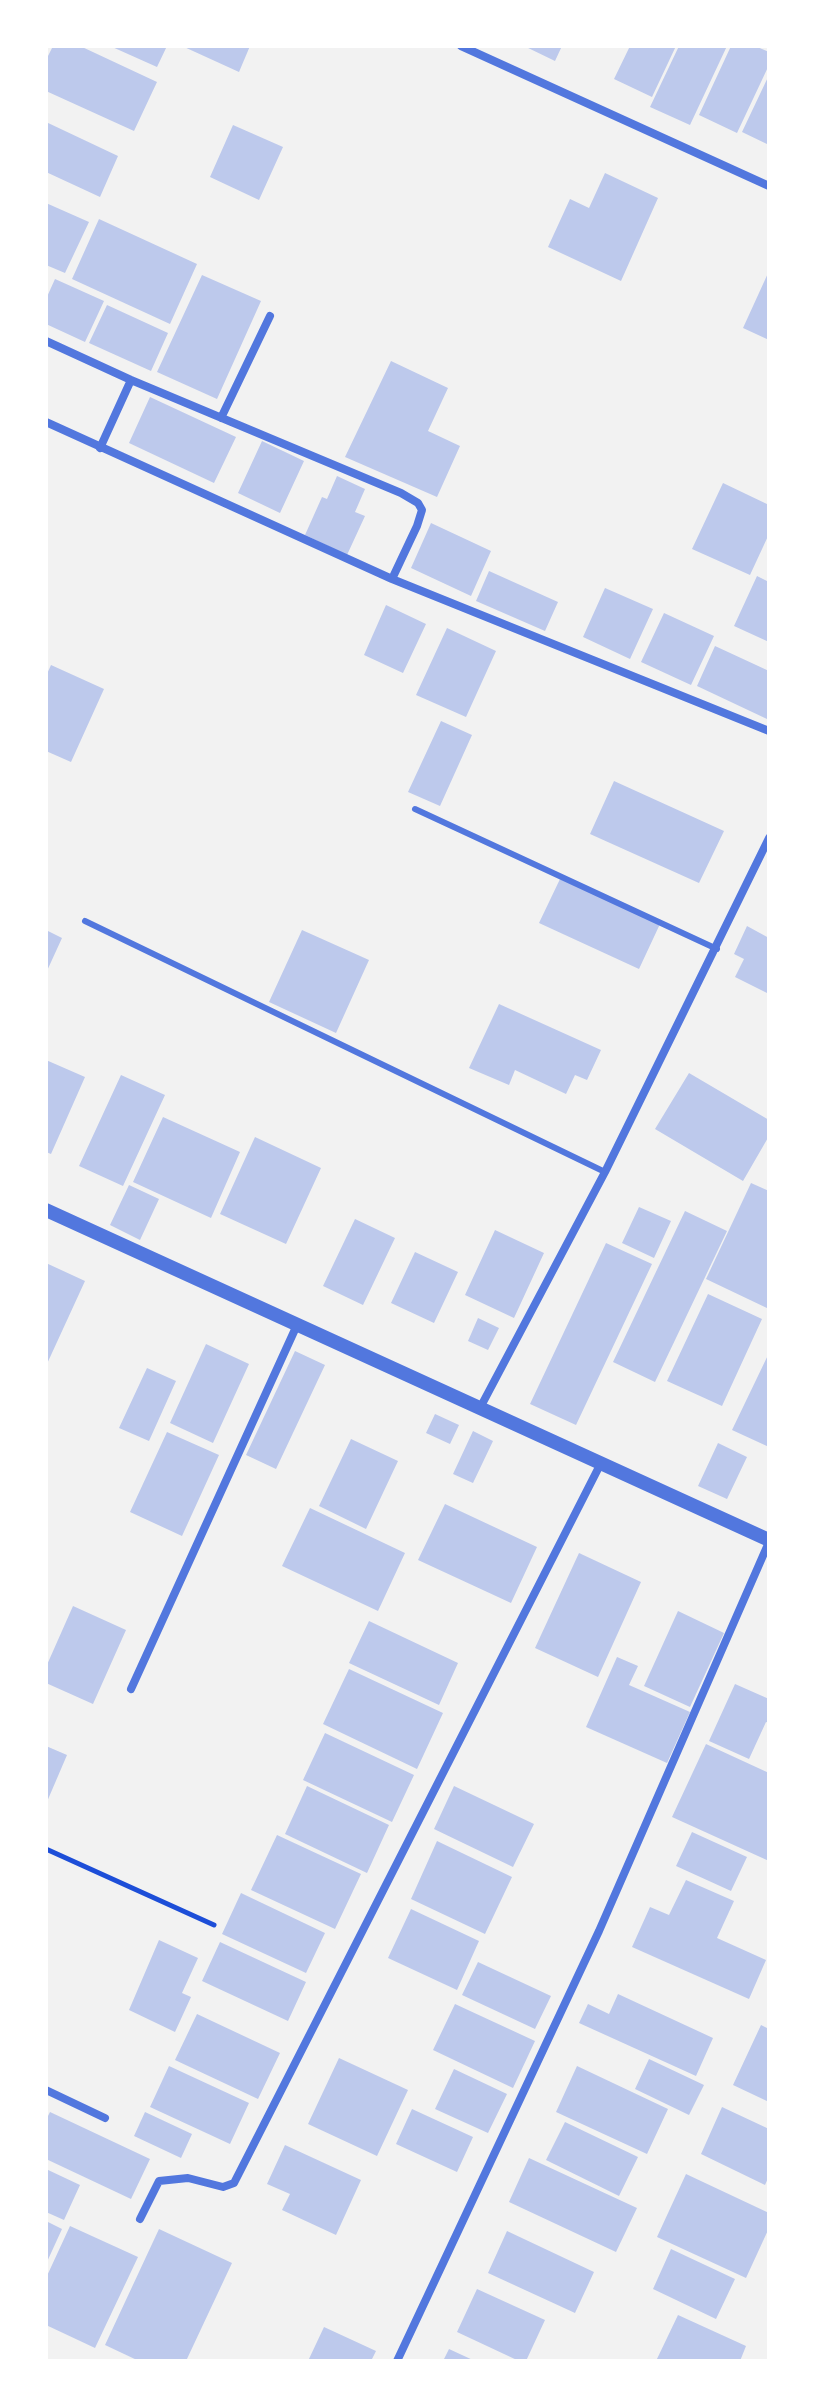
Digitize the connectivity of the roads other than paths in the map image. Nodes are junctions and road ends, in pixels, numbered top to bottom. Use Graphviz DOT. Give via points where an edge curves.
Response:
graph roads {
  1 [pos="461,46"];
  2 [pos="769,186"];
  3 [pos="270,316"];
  4 [pos="46,341"];
  5 [pos="131,380"];
  6 [pos="221,418"];
  7 [pos="46,422"];
  8 [pos="100,448"];
  9 [pos="392,579"];
  10 [pos="769,731"];
  11 [pos="415,809"];
  12 [pos="769,838"];
  13 [pos="85,921"];
  14 [pos="717,949"];
  15 [pos="605,1172"];
  16 [pos="46,1210"];
  17 [pos="297,1325"];
  18 [pos="480,1408"];
  19 [pos="601,1463"];
  20 [pos="769,1541"];
  21 [pos="131,1689"];
  22 [pos="46,2090"];
  23 [pos="105,2118"];
  24 [pos="140,2219"];
  25 [pos="397,2361"];
  1 -- 2 [label="street"];
  3 -- 6 [label="street"];
  4 -- 5 [label="street"];
  5 -- 6 [label="street"];
  5 -- 8 [label="street"];
  6 -- 9 [label="street" via="418,503 422,510"];
  7 -- 8 [label="street"];
  8 -- 9 [label="street"];
  9 -- 10 [label="street"];
  11 -- 14 [label="lane"];
  12 -- 14 [label="street"];
  13 -- 15 [label="lane"];
  14 -- 15 [label="street"];
  15 -- 18 [label="street"];
  16 -- 17 [label="street"];
  17 -- 18 [label="street"];
  17 -- 21 [label="street"];
  18 -- 19 [label="street"];
  19 -- 20 [label="street"];
  19 -- 24 [label="street" via="234,2183 223,2187 188,2178 159,2181"];
  20 -- 25 [label="street" via="599,1931"];
  22 -- 23 [label="street"];
}
